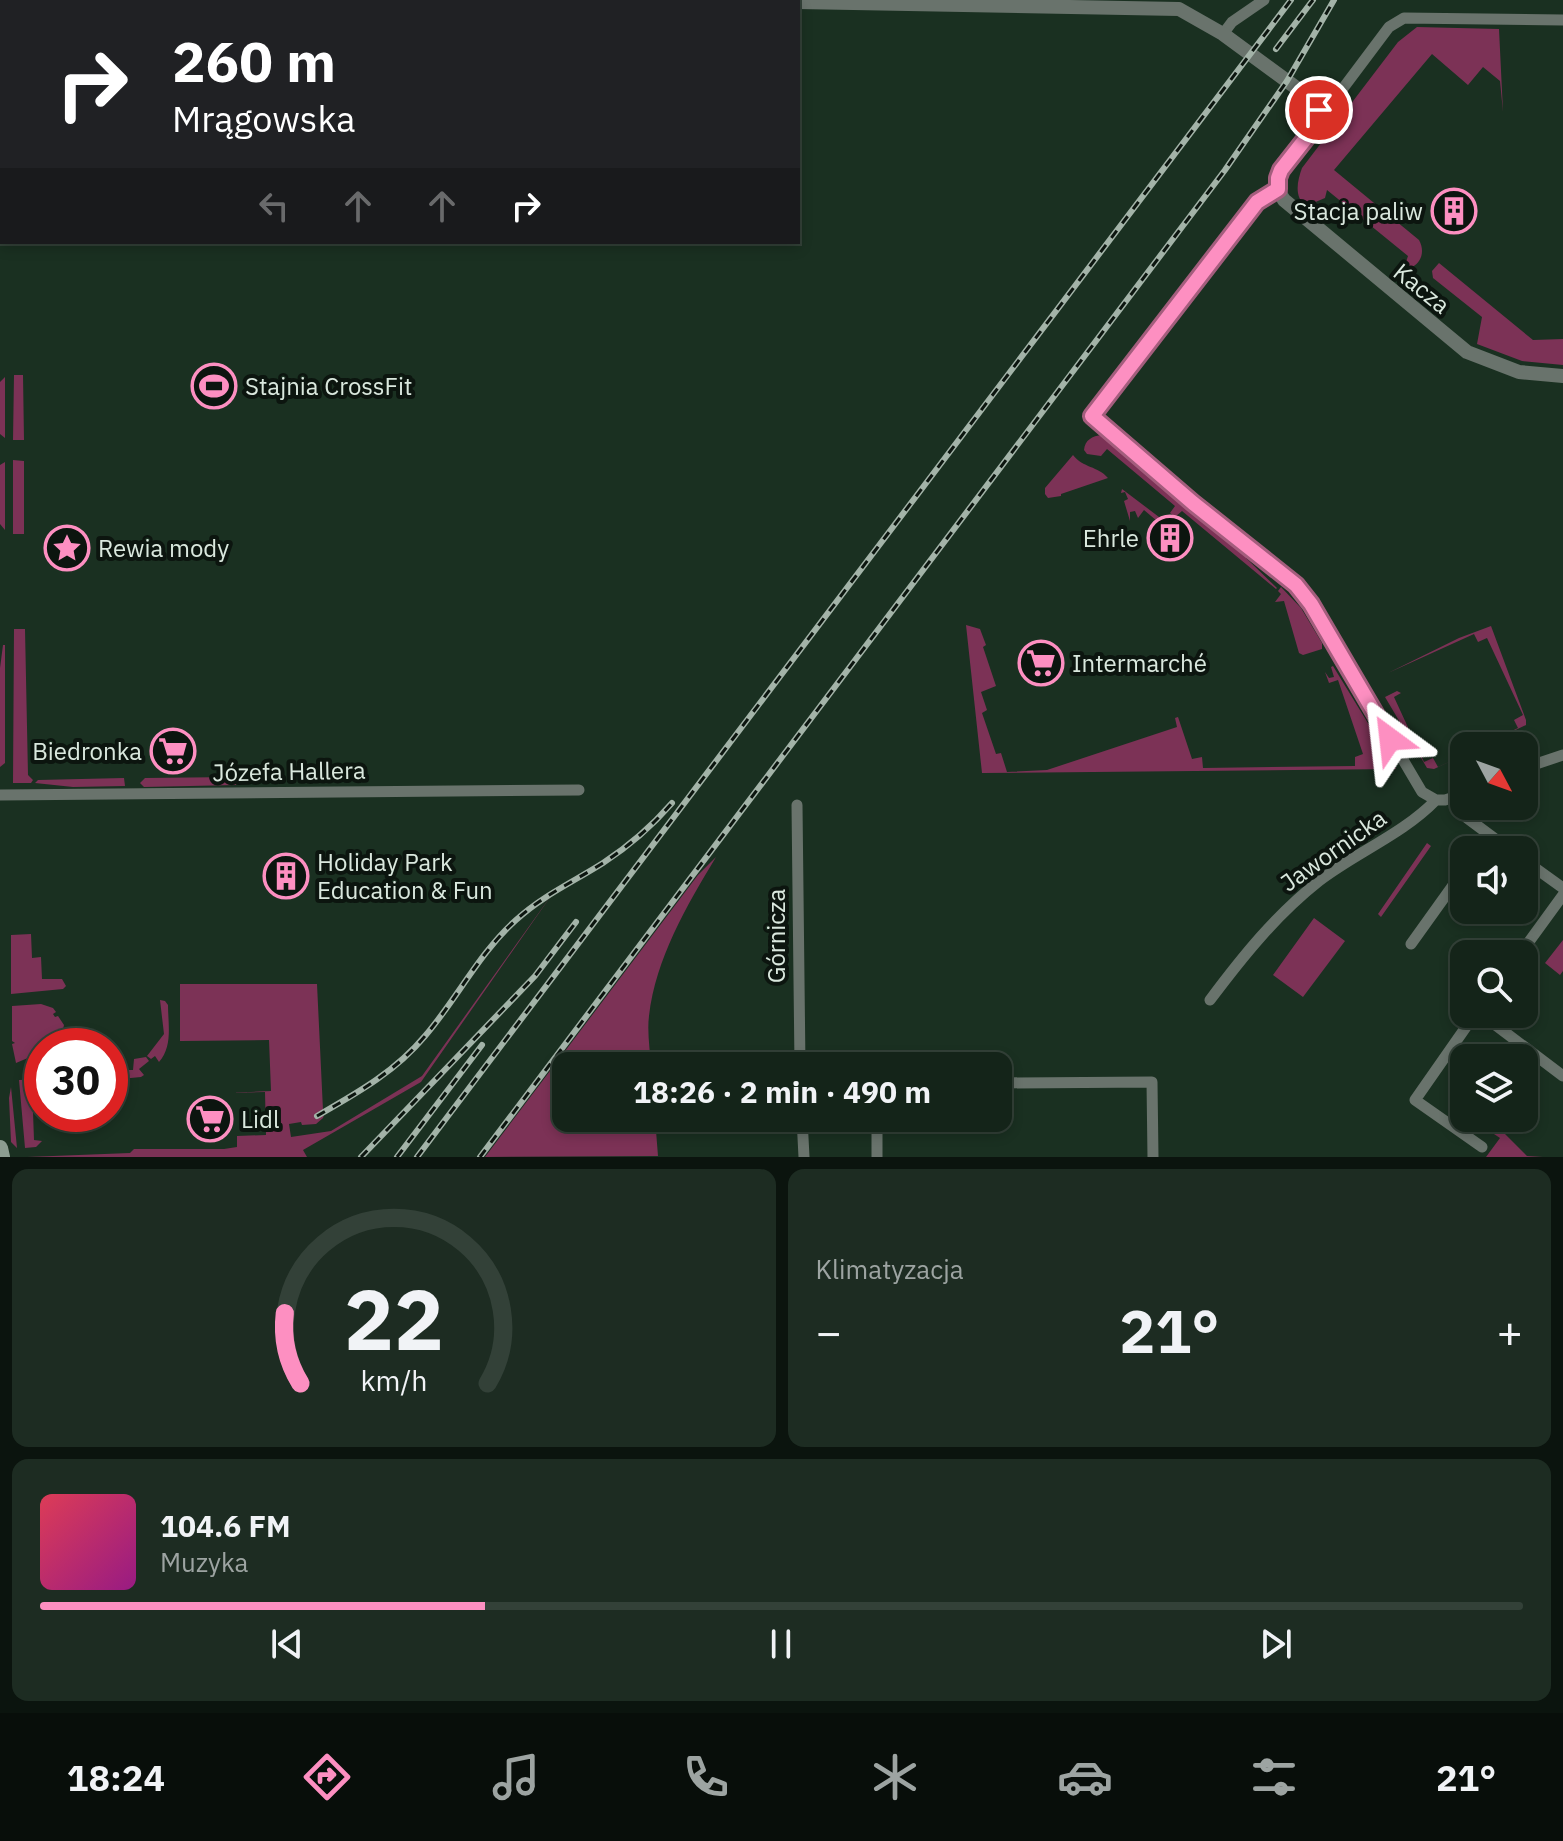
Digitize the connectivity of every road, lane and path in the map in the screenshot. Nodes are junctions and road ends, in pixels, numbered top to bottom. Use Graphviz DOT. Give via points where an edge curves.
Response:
graph roads {
  1 [pos="1264,0"];
  2 [pos="800,2"];
  3 [pos="1563,20"];
  4 [pos="1223,34"];
  5 [pos="1319,110"];
  6 [pos="1278,189"];
  7 [pos="1563,376"];
  8 [pos="1563,755"];
  9 [pos="1538,763"];
  10 [pos="579,790"];
  11 [pos="0,795"];
  12 [pos="1450,798"];
  13 [pos="1436,800"];
  14 [pos="797,805"];
  15 [pos="1470,820"];
  16 [pos="1489,835"];
  17 [pos="1538,870"];
  18 [pos="1563,888"];
  19 [pos="1450,890"];
  20 [pos="1563,895"];
  21 [pos="1530,940"];
  22 [pos="1411,944"];
  23 [pos="1210,1000"];
  24 [pos="1468,1028"];
  25 [pos="1497,1028"];
  26 [pos="800,1052"];
  27 [pos="1563,1076"];
  28 [pos="1012,1083"];
  29 [pos="803,1132"];
  30 [pos="877,1132"];
  31 [pos="1482,1147"];
  32 [pos="0,1148"];
  33 [pos="2,1157"];
  34 [pos="804,1157"];
  35 [pos="877,1157"];
  36 [pos="1153,1157"];
  1 -- 4 [label="street"];
  2 -- 4 [label="street" via="1179,9"];
  3 -- 5 [label="street" via="1404,18 1389,27 1329,106"];
  4 -- 5 [label="street" via="1311,98"];
  5 -- 6 [label="street" via="1314,128 1281,170"];
  6 -- 7 [label="street, Kacza" via="1305,220 1467,352 1519,372"];
  6 -- 13 [label="street" via="1257,202 1092,416 1296,585 1422,792"];
  8 -- 9 [label="street"];
  10 -- 11 [label="street, Józefa Hallera"];
  12 -- 13 [label="street"];
  13 -- 23 [label="street, Jawornicka" via="1282,913"];
  14 -- 26 [label="street, Górnicza"];
  15 -- 16 [label="street"];
  17 -- 18 [label="street"];
  19 -- 22 [label="street"];
  20 -- 21 [label="street"];
  24 -- 31 [label="street" via="1415,1100"];
  25 -- 27 [label="street"];
  28 -- 36 [label="street" via="1152,1082"];
  29 -- 34 [label="street"];
  30 -- 35 [label="street"];
  32 -- 33 [label="main road"];
}
